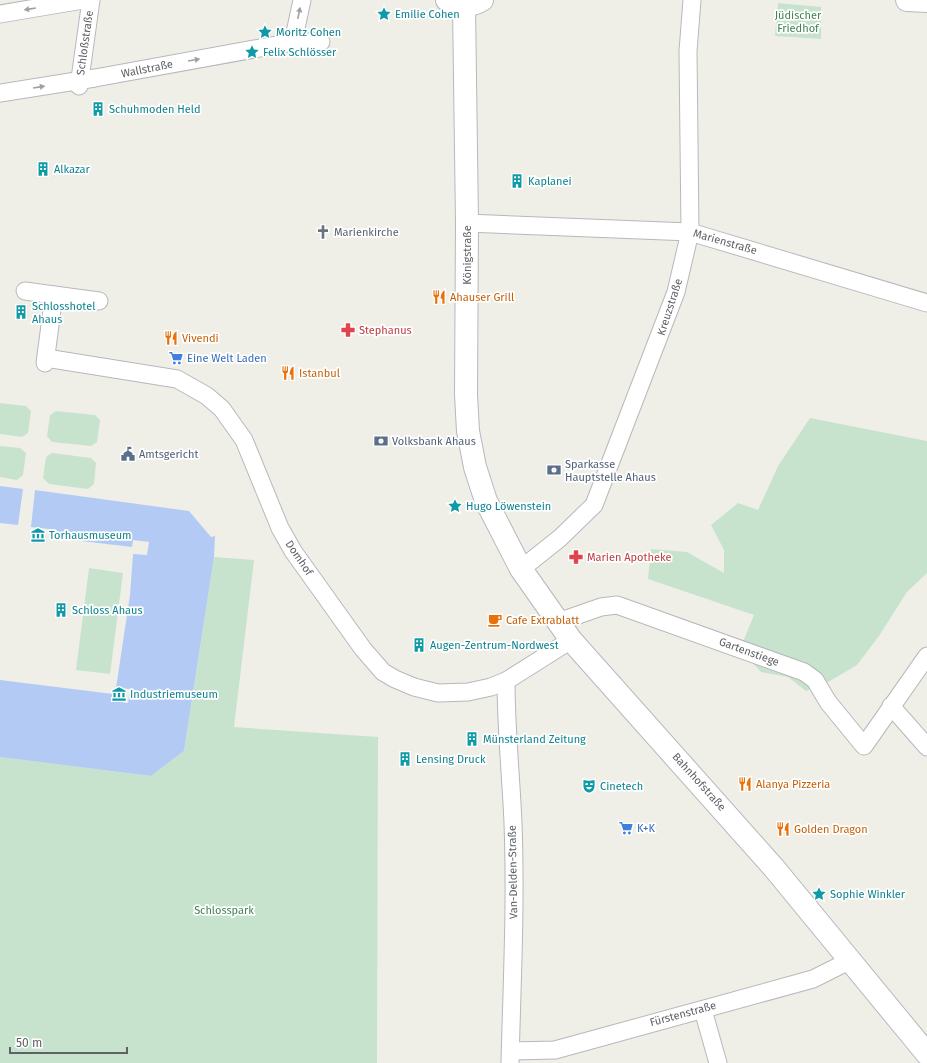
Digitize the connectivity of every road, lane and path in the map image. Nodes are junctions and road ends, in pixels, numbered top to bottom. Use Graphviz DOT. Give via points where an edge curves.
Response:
graph roads {
  1 [pos="83,0"];
  2 [pos="91,0"];
  3 [pos="302,0"];
  4 [pos="692,0"];
  5 [pos="907,0"];
  6 [pos="465,2"];
  7 [pos="927,2"];
  8 [pos="0,14"];
  9 [pos="293,42"];
  10 [pos="321,42"];
  11 [pos="80,83"];
  12 [pos="0,93"];
  13 [pos="467,223"];
  14 [pos="690,232"];
  15 [pos="25,291"];
  16 [pos="54,295"];
  17 [pos="99,301"];
  18 [pos="927,303"];
  19 [pos="486,501"];
  20 [pos="521,569"];
  21 [pos="558,622"];
  22 [pos="571,640"];
  23 [pos="927,656"];
  24 [pos="506,681"];
  25 [pos="891,706"];
  26 [pos="927,747"];
  27 [pos="851,960"];
  28 [pos="703,1010"];
  29 [pos="927,1054"];
  30 [pos="511,1057"];
  31 [pos="718,1063"];
  1 -- 8 [label="street, one-way"];
  2 -- 11 [label="street, Schloßstraße"];
  9 -- 3 [label="street, one-way"];
  4 -- 14 [label="street, Kreuzstraße" via="688,51"];
  5 -- 7 [label="street"];
  6 -- 13 [label="street, Königstraße"];
  9 -- 10 [label="street, Wallstraße"];
  11 -- 9 [label="street, Wallstraße, one-way"];
  12 -- 11 [label="street, Wallstraße, one-way"];
  13 -- 14 [label="street, Marienstraße"];
  13 -- 19 [label="street, Königstraße" via="465,358 468,431"];
  14 -- 18 [label="street, Marienstraße"];
  14 -- 20 [label="street, Kreuzstraße" via="668,316 594,505 560,538"];
  15 -- 16 [label="street"];
  16 -- 17 [label="street"];
  16 -- 24 [label="street, Domhof" via="48,360 177,379 207,396 222,409 244,440 280,528 293,551 363,649 383,672 414,687 438,693 468,692"];
  19 -- 20 [label="street, Bahnhofstraße"];
  20 -- 21 [label="street, Bahnhofstraße"];
  21 -- 22 [label="street, Bahnhofstraße"];
  21 -- 25 [label="street, Gartenstiege" via="601,607 617,605 804,672 815,680 828,702 864,746"];
  22 -- 24 [label="street, Domhof"];
  22 -- 27 [label="street, Bahnhofstraße" via="726,813"];
  23 -- 25 [label="street, Gartenstiege"];
  24 -- 30 [label="street, Van-Delden-Straße" via="506,736 513,823 514,967"];
  25 -- 26 [label="street"];
  27 -- 28 [label="street, Fürstenstraße" via="813,979"];
  27 -- 29 [label="street, Bahnhofstraße"];
  28 -- 30 [label="street, Fürstenstraße" via="555,1050"];
  28 -- 31 [label="street"];
}
